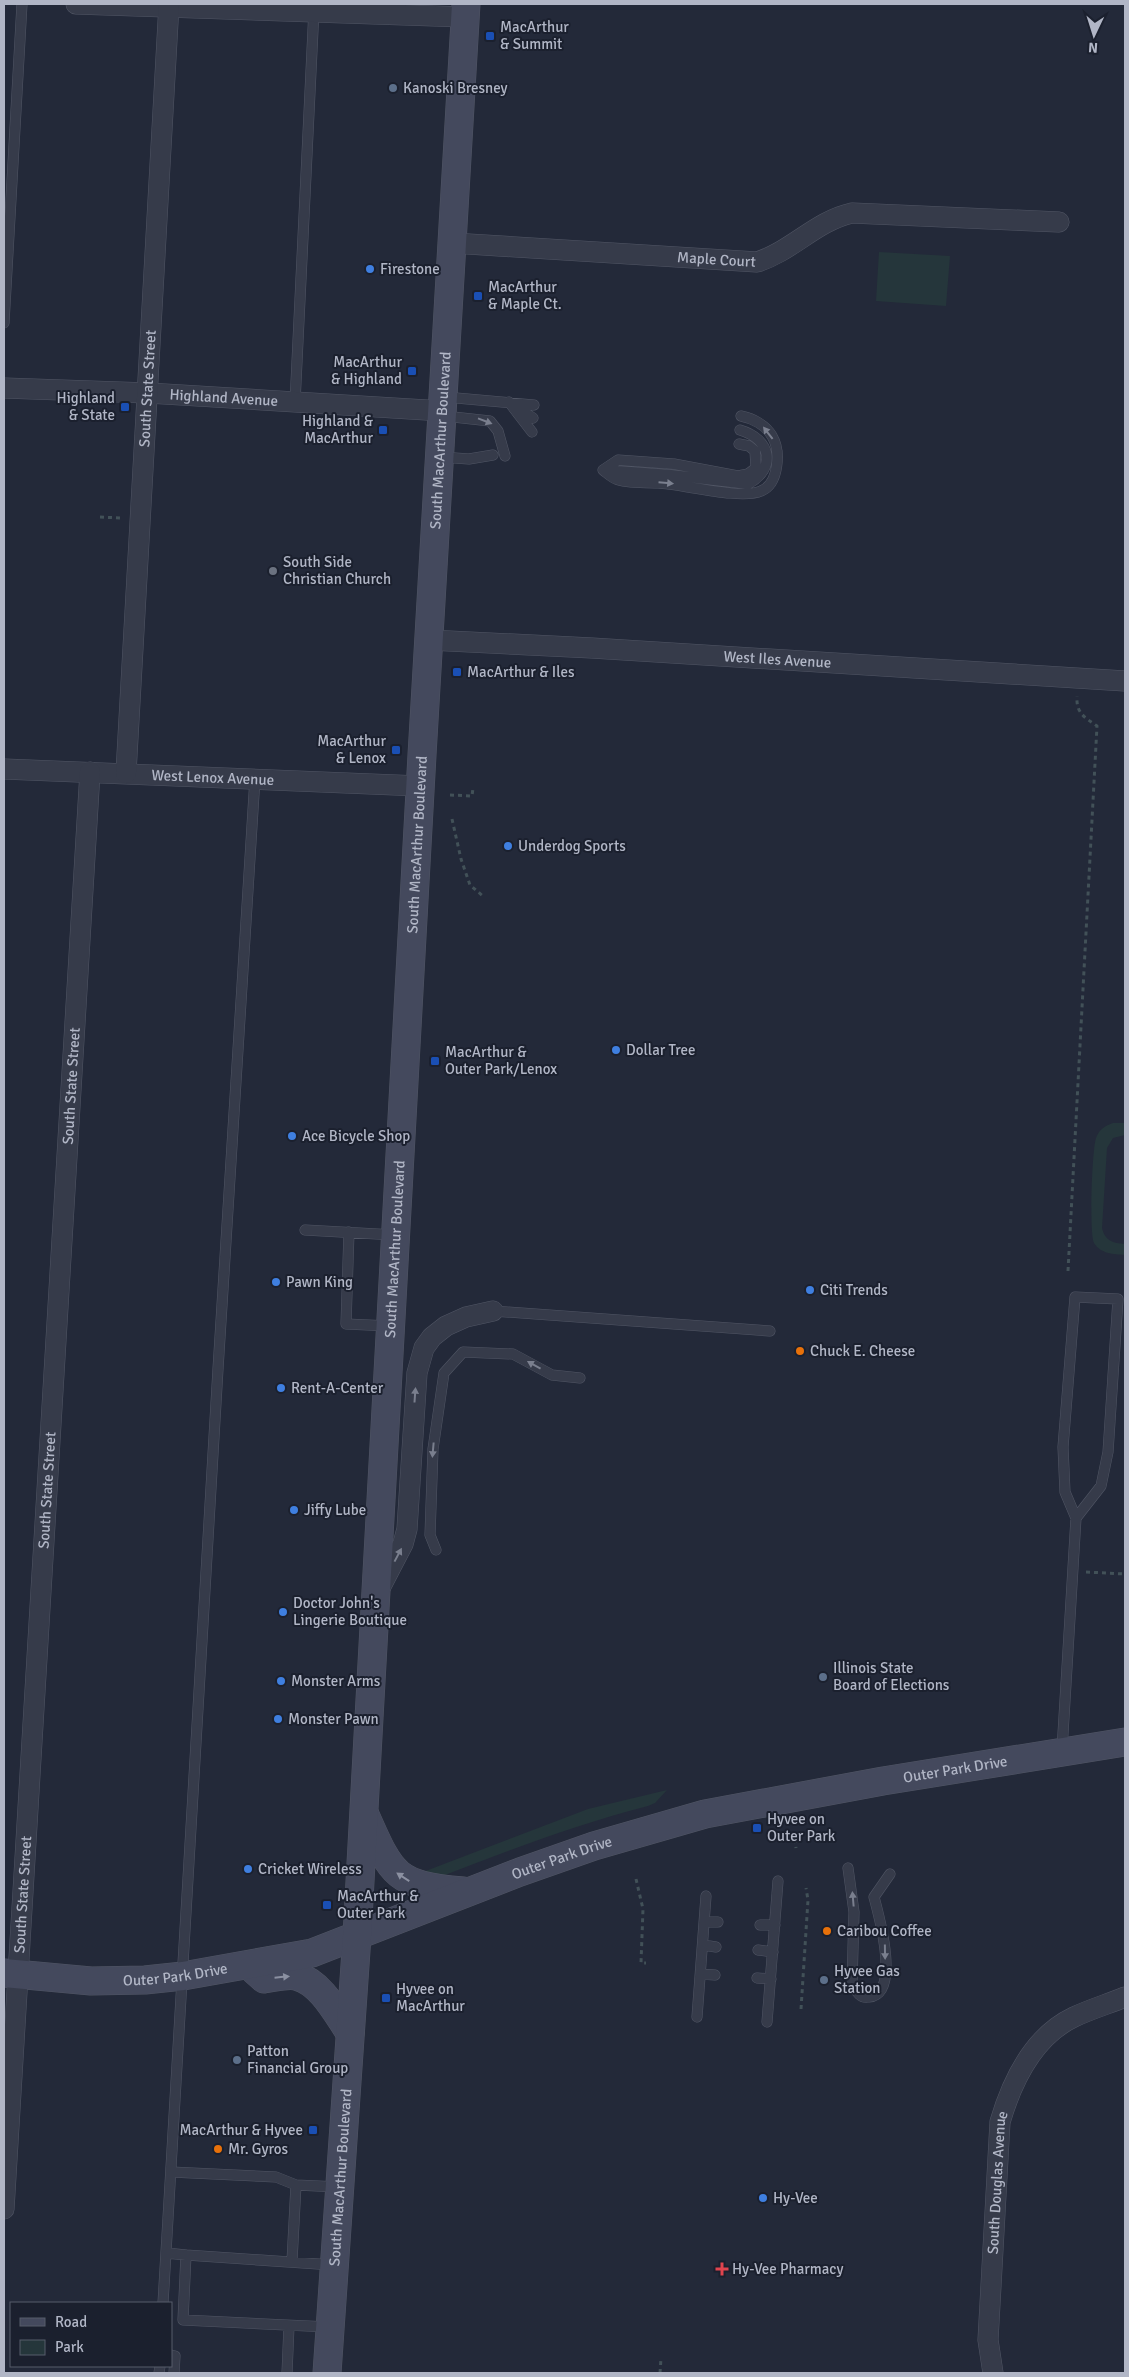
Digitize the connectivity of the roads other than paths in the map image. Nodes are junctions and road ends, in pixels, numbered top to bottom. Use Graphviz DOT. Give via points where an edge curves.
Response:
graph roads {
  1 [pos="22,4"];
  2 [pos="76,4"];
  3 [pos="169,6"];
  4 [pos="320,8"];
  5 [pos="392,9"];
  6 [pos="465,11"];
  7 [pos="1059,222"];
  8 [pos="452,243"];
  9 [pos="4,323"];
  10 [pos="4,388"];
  11 [pos="148,393"];
  12 [pos="508,402"];
  13 [pos="295,403"];
  14 [pos="534,405"];
  15 [pos="443,408"];
  16 [pos="741,416"];
  17 [pos="533,418"];
  18 [pos="740,430"];
  19 [pos="532,432"];
  20 [pos="739,444"];
  21 [pos="493,455"];
  22 [pos="505,456"];
  23 [pos="440,457"];
  24 [pos="603,470"];
  25 [pos="429,640"];
  26 [pos="1125,681"];
  27 [pos="4,769"];
  28 [pos="90,772"];
  29 [pos="126,773"];
  30 [pos="255,778"];
  31 [pos="420,786"];
  32 [pos="305,1230"];
  33 [pos="349,1232"];
  34 [pos="396,1235"];
  35 [pos="493,1311"];
  36 [pos="390,1326"];
  37 [pos="770,1330"];
  38 [pos="580,1378"];
  39 [pos="1076,1518"];
  40 [pos="436,1550"];
  41 [pos="375,1598"];
  42 [pos="1125,1742"];
  43 [pos="1062,1751"];
  44 [pos="364,1811"];
  45 [pos="848,1868"];
  46 [pos="890,1874"];
  47 [pos="778,1881"];
  48 [pos="466,1891"];
  49 [pos="706,1896"];
  50 [pos="705,1922"];
  51 [pos="718,1922"];
  52 [pos="760,1925"];
  53 [pos="775,1926"];
  54 [pos="357,1936"];
  55 [pos="703,1945"];
  56 [pos="716,1947"];
  57 [pos="758,1950"];
  58 [pos="772,1952"];
  59 [pos="248,1965"];
  60 [pos="11,1974"];
  61 [pos="701,1974"];
  62 [pos="715,1975"];
  63 [pos="183,1976"];
  64 [pos="757,1978"];
  65 [pos="771,1979"];
  66 [pos="1125,1997"];
  67 [pos="698,2017"];
  68 [pos="767,2022"];
  69 [pos="350,2033"];
  70 [pos="171,2172"];
  71 [pos="296,2185"];
  72 [pos="338,2187"];
  73 [pos="4,2209"];
  74 [pos="166,2253"];
  75 [pos="186,2255"];
  76 [pos="292,2261"];
  77 [pos="334,2265"];
  78 [pos="164,2302"];
  79 [pos="289,2326"];
  80 [pos="330,2327"];
  81 [pos="172,2355"];
  82 [pos="174,2373"];
  83 [pos="287,2373"];
  84 [pos="326,2373"];
  85 [pos="993,2373"];
  1 -- 9 [label="lane"];
  2 -- 3 [label="street"];
  3 -- 4 [label="street"];
  3 -- 11 [label="street, South State Street"];
  4 -- 5 [label="street"];
  4 -- 13 [label="lane"];
  5 -- 6 [label="street"];
  6 -- 8 [label="main road, South MacArthur Boulevard"];
  7 -- 8 [label="street, Maple Court" via="852,213 836,216 785,250 757,262"];
  8 -- 15 [label="main road, South MacArthur Boulevard"];
  10 -- 11 [label="street, Highland Avenue"];
  11 -- 13 [label="street, Highland Avenue"];
  11 -- 29 [label="street, South State Street"];
  12 -- 14 [label="lane"];
  12 -- 15 [label="lane"];
  12 -- 17 [label="lane"];
  12 -- 19 [label="lane"];
  13 -- 15 [label="street, Highland Avenue"];
  15 -- 22 [label="lane, one-way" via="490,422 498,431"];
  15 -- 23 [label="main road, South MacArthur Boulevard"];
  24 -- 16 [label="lane, one-way" via="617,480 670,483 747,494 762,491 772,482 777,452 772,436 762,425"];
  18 -- 24 [label="lane" via="751,433 762,442 767,457 766,469 748,484"];
  20 -- 24 [label="lane" via="750,446 755,451 756,468 748,474 738,476 674,464 618,460"];
  21 -- 23 [label="lane" via="469,459"];
  23 -- 25 [label="main road, South MacArthur Boulevard"];
  25 -- 26 [label="street, West Iles Avenue"];
  25 -- 31 [label="main road, South MacArthur Boulevard"];
  27 -- 28 [label="street, West Lenox Avenue"];
  28 -- 29 [label="street, West Lenox Avenue"];
  28 -- 60 [label="street, South State Street"];
  29 -- 30 [label="street, West Lenox Avenue"];
  30 -- 31 [label="street, West Lenox Avenue"];
  30 -- 63 [label="lane"];
  31 -- 34 [label="main road, South MacArthur Boulevard"];
  32 -- 33 [label="lane"];
  33 -- 34 [label="lane"];
  33 -- 36 [label="lane" via="346,1324"];
  34 -- 36 [label="main road, South MacArthur Boulevard"];
  35 -- 37 [label="lane"];
  41 -- 35 [label="street, one-way" via="403,1544 407,1529 417,1374 424,1348 432,1336 446,1326"];
  36 -- 41 [label="main road, South MacArthur Boulevard"];
  38 -- 40 [label="lane, one-way" via="552,1376 513,1354 471,1352 463,1352 444,1373 431,1487 430,1535"];
  39 -- 39 [label="lane" via="1101,1486 1105,1469 1118,1299 1075,1297 1063,1447 1065,1492"];
  39 -- 43 [label="lane"];
  41 -- 44 [label="main road, South MacArthur Boulevard"];
  42 -- 43 [label="main road, Outer Park Drive"];
  43 -- 48 [label="main road, Outer Park Drive" via="705,1814 594,1846"];
  48 -- 44 [label="main road, one-way" via="426,1888 402,1878 380,1849"];
  44 -- 54 [label="main road, South MacArthur Boulevard"];
  46 -- 45 [label="lane, one-way" via="874,1897 886,1946 884,1985 880,1992 866,1998 857,1994 852,1984 854,1912"];
  47 -- 53 [label="lane"];
  48 -- 54 [label="main road, Outer Park Drive"];
  49 -- 50 [label="lane"];
  50 -- 51 [label="lane"];
  50 -- 55 [label="lane"];
  52 -- 53 [label="lane"];
  53 -- 58 [label="lane"];
  54 -- 59 [label="main road, Outer Park Drive" via="323,1950"];
  54 -- 69 [label="main road, South MacArthur Boulevard"];
  55 -- 56 [label="lane"];
  55 -- 61 [label="lane"];
  57 -- 58 [label="lane"];
  58 -- 65 [label="lane"];
  59 -- 63 [label="main road, Outer Park Drive"];
  59 -- 69 [label="main road, one-way" via="264,1979 295,1976 310,1983 330,2003"];
  60 -- 63 [label="main road, Outer Park Drive" via="90,1981"];
  60 -- 73 [label="street, South State Street"];
  61 -- 62 [label="lane"];
  61 -- 67 [label="lane"];
  63 -- 70 [label="lane"];
  64 -- 65 [label="lane"];
  65 -- 68 [label="lane"];
  66 -- 85 [label="street, South Douglas Avenue" via="1058,2026 1028,2059 1007,2098 1000,2122 988,2340"];
  69 -- 72 [label="main road, South MacArthur Boulevard"];
  70 -- 71 [label="lane" via="276,2177"];
  70 -- 74 [label="lane"];
  71 -- 72 [label="lane"];
  71 -- 76 [label="lane"];
  72 -- 77 [label="main road, South MacArthur Boulevard"];
  74 -- 75 [label="lane"];
  74 -- 78 [label="lane"];
  75 -- 76 [label="lane"];
  75 -- 79 [label="lane" via="184,2320"];
  76 -- 77 [label="lane"];
  77 -- 80 [label="main road, South MacArthur Boulevard"];
  79 -- 80 [label="lane"];
  79 -- 83 [label="lane"];
  80 -- 84 [label="main road, South MacArthur Boulevard"];
  81 -- 82 [label="lane" via="175,2356"];
}
